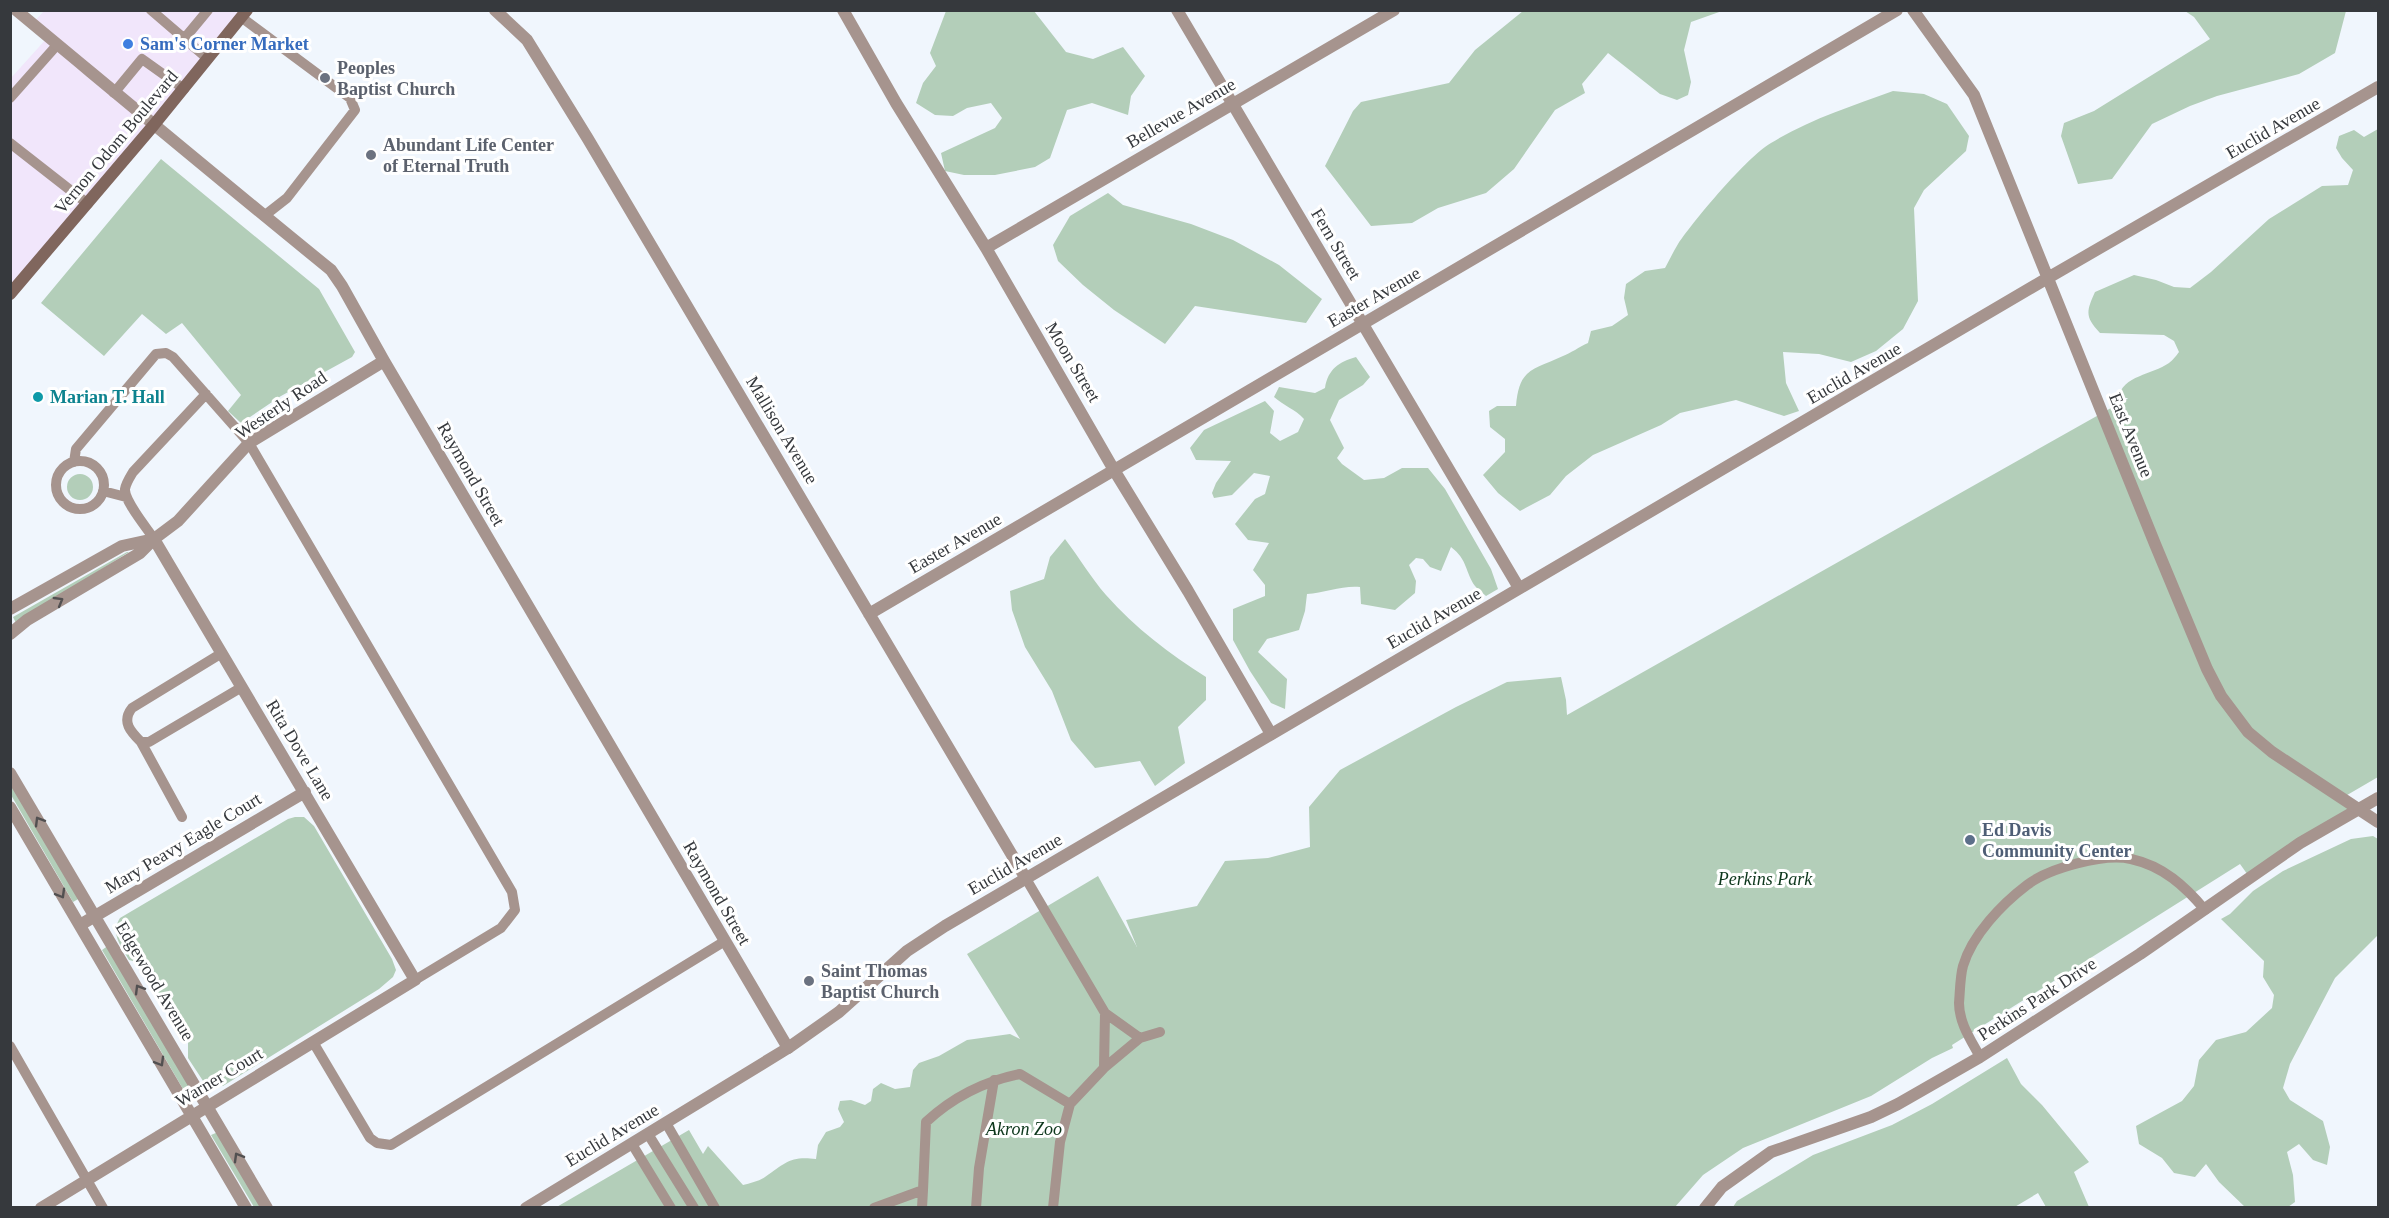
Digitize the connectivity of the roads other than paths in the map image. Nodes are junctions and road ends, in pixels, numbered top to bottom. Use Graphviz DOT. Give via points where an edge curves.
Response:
graph roads {
  1 [pos="16,10"];
  2 [pos="151,10"];
  3 [pos="208,10"];
  4 [pos="495,10"];
  5 [pos="843,10"];
  6 [pos="1177,10"];
  7 [pos="1394,10"];
  8 [pos="1897,10"];
  9 [pos="1912,10"];
  10 [pos="244,14"];
  11 [pos="184,39"];
  12 [pos="57,45"];
  13 [pos="208,59"];
  14 [pos="2379,87"];
  15 [pos="184,89"];
  16 [pos="114,93"];
  17 [pos="10,98"];
  18 [pos="1233,104"];
  19 [pos="153,126"];
  20 [pos="10,143"];
  21 [pos="88,204"];
  22 [pos="264,216"];
  23 [pos="986,248"];
  24 [pos="2046,279"];
  25 [pos="10,294"];
  26 [pos="1362,324"];
  27 [pos="384,361"];
  28 [pos="206,394"];
  29 [pos="249,443"];
  30 [pos="74,462"];
  31 [pos="1114,470"];
  32 [pos="103,491"];
  33 [pos="126,497"];
  34 [pos="154,539"];
  35 [pos="1519,588"];
  36 [pos="10,609"];
  37 [pos="869,614"];
  38 [pos="10,634"];
  39 [pos="222,653"];
  40 [pos="242,687"];
  41 [pos="1271,734"];
  42 [pos="141,742"];
  43 [pos="10,773"];
  44 [pos="305,792"];
  45 [pos="2379,798"];
  46 [pos="10,807"];
  47 [pos="2358,809"];
  48 [pos="183,818"];
  49 [pos="2379,822"];
  50 [pos="1026,877"];
  51 [pos="2205,910"];
  52 [pos="96,916"];
  53 [pos="80,926"];
  54 [pos="725,941"];
  55 [pos="416,980"];
  56 [pos="1105,1013"];
  57 [pos="1160,1032"];
  58 [pos="1140,1038"];
  59 [pos="313,1042"];
  60 [pos="10,1046"];
  61 [pos="788,1048"];
  62 [pos="1980,1058"];
  63 [pos="1104,1068"];
  64 [pos="994,1080"];
  65 [pos="1070,1104"];
  66 [pos="208,1105"];
  67 [pos="191,1115"];
  68 [pos="666,1124"];
  69 [pos="648,1134"];
  70 [pos="632,1144"];
  71 [pos="87,1179"];
  72 [pos="924,1190"];
  73 [pos="41,1208"];
  74 [pos="103,1208"];
  75 [pos="246,1208"];
  76 [pos="267,1208"];
  77 [pos="526,1208"];
  78 [pos="671,1208"];
  79 [pos="694,1208"];
  80 [pos="716,1208"];
  81 [pos="874,1208"];
  82 [pos="922,1208"];
  83 [pos="976,1208"];
  84 [pos="1053,1208"];
  85 [pos="1705,1208"];
  1 -- 12 [label="street, Raymond Street"];
  2 -- 11 [label="lane"];
  3 -- 11 [label="lane"];
  4 -- 37 [label="street, Mallison Avenue" via="527,40"];
  5 -- 23 [label="street, Moon Street"];
  6 -- 18 [label="street, Fern Street"];
  7 -- 18 [label="street, Bellevue Avenue"];
  8 -- 26 [label="street, Easter Avenue"];
  9 -- 24 [label="street, East Avenue" via="1974,95"];
  10 -- 13 [label="main road, Vernon Odom Boulevard"];
  10 -- 22 [label="lane" via="350,98 355,110 287,198"];
  11 -- 13 [label="lane"];
  12 -- 16 [label="street, Raymond Street"];
  12 -- 17 [label="lane"];
  13 -- 15 [label="main road, Vernon Odom Boulevard"];
  14 -- 24 [label="street, Euclid Avenue"];
  15 -- 16 [label="lane" via="142,60"];
  15 -- 19 [label="main road, Vernon Odom Boulevard"];
  16 -- 19 [label="street, Raymond Street"];
  18 -- 23 [label="street, Bellevue Avenue"];
  18 -- 26 [label="street, Fern Street"];
  19 -- 21 [label="main road, Vernon Odom Boulevard"];
  19 -- 22 [label="street, Raymond Street"];
  20 -- 21 [label="lane"];
  21 -- 25 [label="main road, Vernon Odom Boulevard"];
  22 -- 27 [label="street, Raymond Street" via="331,270"];
  23 -- 31 [label="street, Moon Street"];
  24 -- 35 [label="street, Euclid Avenue"];
  24 -- 47 [label="street, East Avenue" via="2220,696 2243,726 2272,752"];
  26 -- 31 [label="street, Easter Avenue"];
  26 -- 35 [label="street, Fern Street"];
  27 -- 29 [label="street, Westerly Road"];
  27 -- 54 [label="street, Raymond Street"];
  28 -- 29 [label="lane"];
  28 -- 30 [label="lane" via="173,357 156,354 76,449"];
  28 -- 33 [label="lane" via="133,472 125,489"];
  29 -- 34 [label="street, Westerly Road" via="178,521"];
  29 -- 55 [label="lane" via="512,892 514,910 501,928"];
  30 -- 32 [label="lane" via="90,463 97,468"];
  30 -- 32 [label="lane" via="57,477 56,491 64,504 86,508 94,505"];
  31 -- 37 [label="street, Easter Avenue"];
  31 -- 41 [label="street, Moon Street"];
  32 -- 33 [label="lane"];
  33 -- 34 [label="lane"];
  34 -- 36 [label="street, Westerly Road" via="122,546"];
  38 -- 34 [label="street, Westerly Road, one-way" via="27,620 140,554"];
  34 -- 39 [label="street, Rita Dove Lane"];
  35 -- 41 [label="street, Euclid Avenue"];
  37 -- 50 [label="street, Mallison Avenue"];
  39 -- 40 [label="street, Rita Dove Lane"];
  39 -- 42 [label="lane" via="132,708 127,723"];
  40 -- 42 [label="lane" via="149,742"];
  40 -- 44 [label="street, Rita Dove Lane"];
  41 -- 50 [label="street, Euclid Avenue"];
  42 -- 48 [label="lane"];
  52 -- 43 [label="street, Edgewood Avenue, one-way"];
  44 -- 52 [label="street, Mary Peavy Eagle Court"];
  44 -- 55 [label="street, Rita Dove Lane"];
  45 -- 47 [label="street, Perkins Park Drive"];
  46 -- 53 [label="street, Edgewood Avenue, one-way"];
  47 -- 49 [label="street, East Avenue"];
  47 -- 51 [label="street, Perkins Park Drive" via="2300,843"];
  50 -- 56 [label="lane"];
  50 -- 61 [label="street, Euclid Avenue" via="908,951 839,1012"];
  51 -- 62 [label="street, Perkins Park Drive"];
  51 -- 62 [label="lane" via="2185,886 2164,871 2131,859 2105,858 2067,866 2029,884 1994,916 1963,966 1959,1004 1963,1024"];
  52 -- 53 [label="street, Mary Peavy Eagle Court"];
  66 -- 52 [label="street, Edgewood Avenue, one-way"];
  53 -- 67 [label="street, Edgewood Avenue, one-way"];
  54 -- 59 [label="lane" via="391,1145 370,1138"];
  54 -- 61 [label="street, Raymond Street"];
  55 -- 59 [label="street, Warner Court"];
  56 -- 58 [label="lane"];
  56 -- 63 [label="lane"];
  57 -- 58 [label="lane"];
  58 -- 63 [label="lane"];
  59 -- 66 [label="street, Warner Court"];
  60 -- 71 [label="lane"];
  61 -- 68 [label="street, Euclid Avenue"];
  62 -- 85 [label="street, Perkins Park Drive" via="1871,1117 1770,1152 1722,1187"];
  63 -- 65 [label="lane"];
  64 -- 65 [label="lane" via="1020,1074"];
  64 -- 72 [label="lane" via="944,1106 926,1122"];
  64 -- 83 [label="lane"];
  65 -- 84 [label="lane" via="1060,1142"];
  66 -- 67 [label="street, Warner Court"];
  76 -- 66 [label="street, Edgewood Avenue, one-way"];
  67 -- 71 [label="street, Warner Court"];
  67 -- 75 [label="street, Edgewood Avenue"];
  68 -- 69 [label="street, Euclid Avenue"];
  68 -- 80 [label="lane"];
  69 -- 70 [label="street, Euclid Avenue"];
  69 -- 79 [label="lane"];
  70 -- 77 [label="street, Euclid Avenue"];
  70 -- 78 [label="lane"];
  71 -- 73 [label="street, Warner Court"];
  71 -- 74 [label="lane"];
  72 -- 81 [label="lane"];
  72 -- 82 [label="lane"];
}
